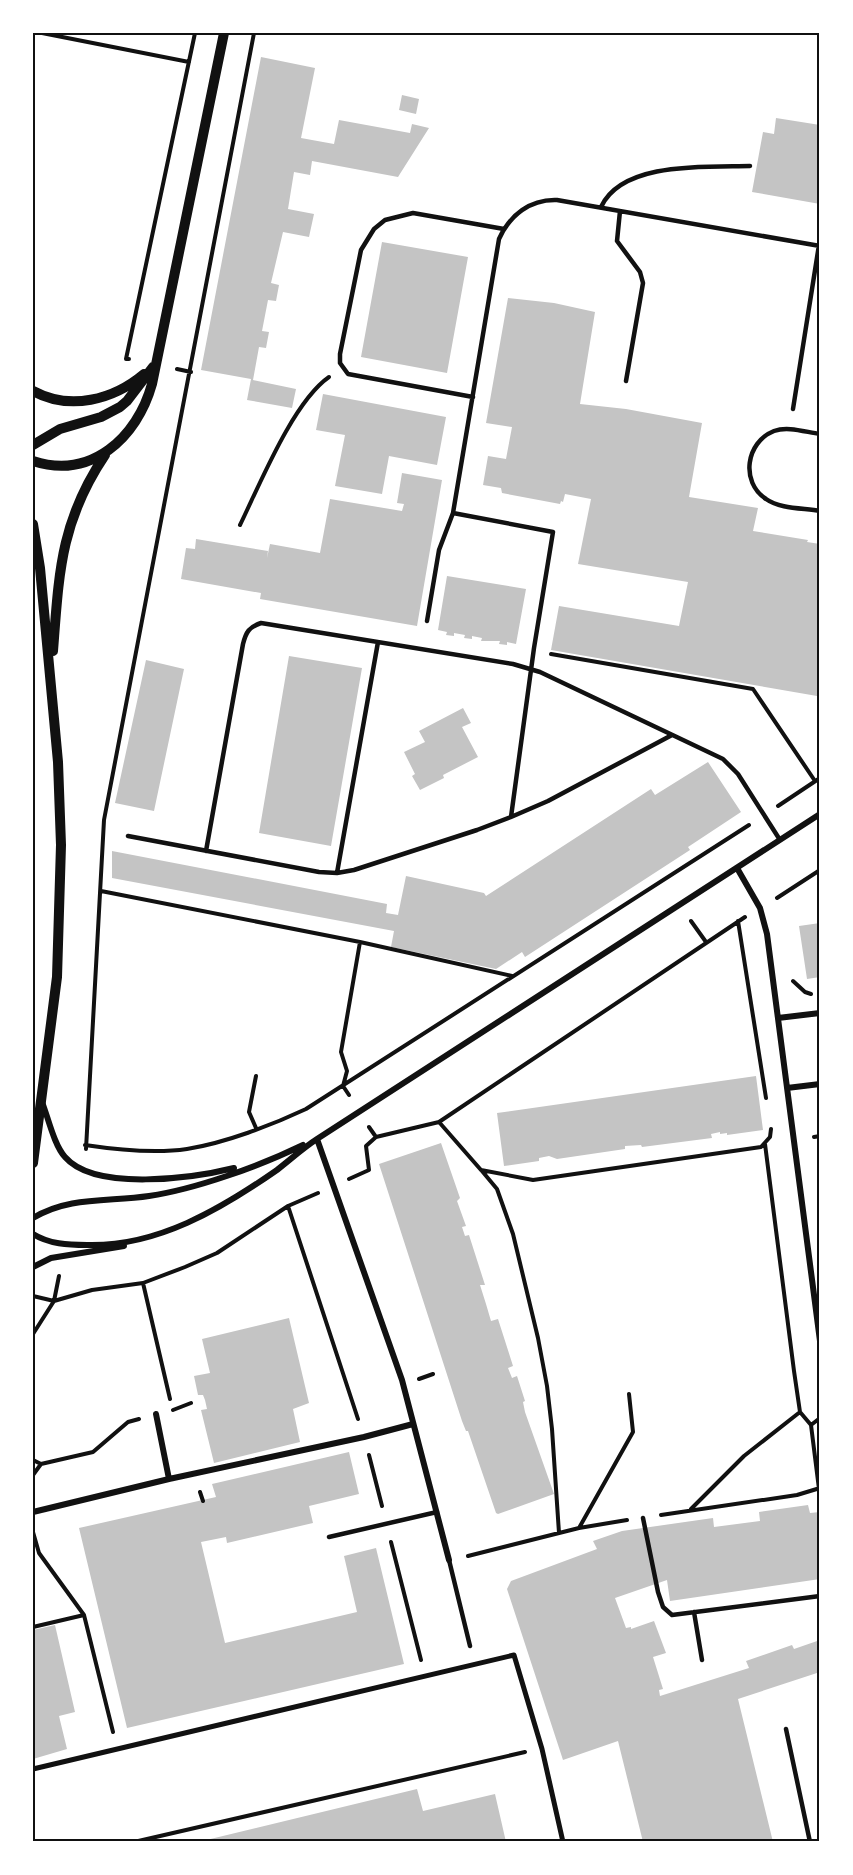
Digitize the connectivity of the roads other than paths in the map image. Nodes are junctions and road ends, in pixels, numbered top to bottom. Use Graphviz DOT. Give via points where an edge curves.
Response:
graph roads {
  1 [pos="224,33"];
  2 [pos="750,166"];
  3 [pos="601,207"];
  4 [pos="620,211"];
  5 [pos="504,229"];
  6 [pos="819,245"];
  7 [pos="156,364"];
  8 [pos="626,381"];
  9 [pos="33,391"];
  10 [pos="473,397"];
  11 [pos="793,409"];
  12 [pos="820,434"];
  13 [pos="33,445"];
  14 [pos="108,450"];
  15 [pos="33,460"];
  16 [pos="820,511"];
  17 [pos="453,513"];
  18 [pos="33,524"];
  19 [pos="427,621"];
  20 [pos="378,642"];
  21 [pos="532,669"];
  22 [pos="50,681"];
  23 [pos="672,735"];
  24 [pos="820,814"];
  25 [pos="511,817"];
  26 [pos="128,836"];
  27 [pos="780,840"];
  28 [pos="206,851"];
  29 [pos="737,868"];
  30 [pos="337,873"];
  31 [pos="820,1012"];
  32 [pos="778,1018"];
  33 [pos="820,1084"];
  34 [pos="787,1088"];
  35 [pos="42,1100"];
  36 [pos="317,1139"];
  37 [pos="286,1153"];
  38 [pos="33,1163"];
  39 [pos="33,1218"];
  40 [pos="164,1232"];
  41 [pos="33,1234"];
  42 [pos="33,1267"];
  43 [pos="820,1333"];
  44 [pos="820,1341"];
  45 [pos="156,1414"];
  46 [pos="413,1424"];
  47 [pos="169,1479"];
  48 [pos="33,1512"];
  49 [pos="437,1512"];
  50 [pos="643,1518"];
  51 [pos="329,1537"];
  52 [pos="449,1560"];
  53 [pos="820,1596"];
  54 [pos="694,1612"];
  55 [pos="470,1646"];
  56 [pos="702,1660"];
  57 [pos="786,1729"];
  58 [pos="33,1769"];
  59 [pos="563,1842"];
  60 [pos="810,1842"];
  1 -- 7 [label="street"];
  2 -- 3 [label="lane" via="653,172 615,188"];
  3 -- 4 [label="lane"];
  3 -- 5 [label="lane" via="545,199 521,210"];
  4 -- 6 [label="lane"];
  4 -- 8 [label="lane" via="617,242 640,272 643,283"];
  5 -- 10 [label="lane" via="499,239"];
  5 -- 10 [label="lane" via="413,213 385,220 361,250 340,354 339,363 348,374"];
  6 -- 11 [label="lane"];
  7 -- 9 [label="street" via="127,386 100,398 70,402"];
  7 -- 13 [label="street" via="120,407 60,429"];
  7 -- 14 [label="street" via="143,410"];
  10 -- 17 [label="lane"];
  12 -- 16 [label="lane" via="774,431 755,446 749,468 751,480 764,498 775,504"];
  14 -- 15 [label="street" via="71,466"];
  14 -- 22 [label="street" via="74,510 64,547"];
  17 -- 19 [label="lane" via="440,550"];
  17 -- 21 [label="lane" via="553,532"];
  18 -- 22 [label="street"];
  20 -- 21 [label="lane"];
  20 -- 28 [label="lane" via="272,623 253,626 246,633"];
  20 -- 30 [label="lane"];
  21 -- 23 [label="lane"];
  21 -- 25 [label="lane"];
  22 -- 35 [label="street" via="61,844 57,977"];
  23 -- 25 [label="lane"];
  23 -- 27 [label="lane" via="731,765"];
  24 -- 27 [label="street"];
  25 -- 30 [label="lane"];
  26 -- 28 [label="lane"];
  27 -- 29 [label="street"];
  28 -- 30 [label="lane"];
  29 -- 32 [label="street" via="764,921"];
  29 -- 36 [label="street"];
  31 -- 32 [label="street"];
  32 -- 34 [label="street"];
  33 -- 34 [label="street"];
  34 -- 43 [label="street"];
  35 -- 37 [label="street" via="63,1156 96,1174 127,1179 193,1176"];
  35 -- 38 [label="street"];
  36 -- 37 [label="street"];
  36 -- 40 [label="street" via="213,1211"];
  36 -- 46 [label="street" via="402,1380"];
  37 -- 39 [label="street" via="195,1185 148,1196 69,1203"];
  40 -- 41 [label="street" via="129,1242 94,1245 57,1243"];
  40 -- 42 [label="street" via="115,1248 51,1258"];
  43 -- 44 [label="street"];
  45 -- 47 [label="street"];
  46 -- 47 [label="street"];
  46 -- 49 [label="street"];
  47 -- 48 [label="street"];
  49 -- 51 [label="lane"];
  49 -- 52 [label="street"];
  50 -- 54 [label="lane" via="663,1607 672,1615"];
  52 -- 55 [label="lane"];
  53 -- 54 [label="lane"];
  54 -- 56 [label="lane"];
  57 -- 60 [label="lane"];
  58 -- 59 [label="street" via="513,1655 542,1749"];
}
